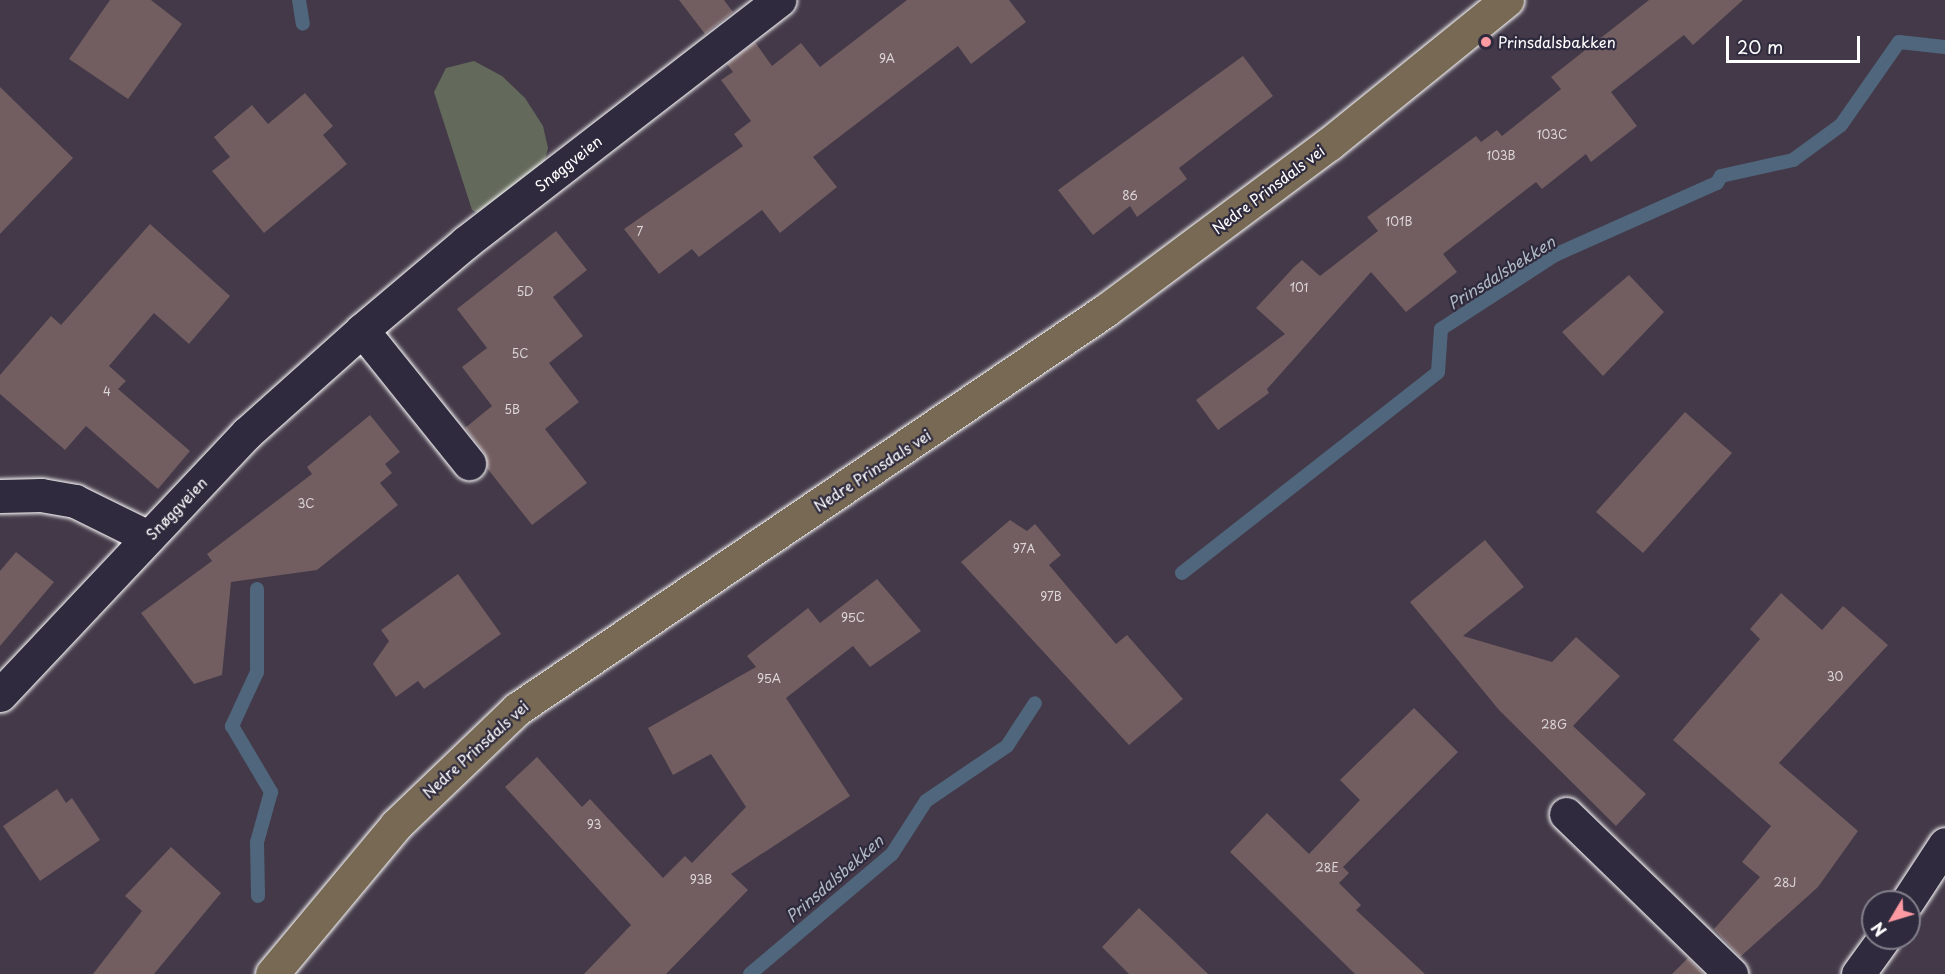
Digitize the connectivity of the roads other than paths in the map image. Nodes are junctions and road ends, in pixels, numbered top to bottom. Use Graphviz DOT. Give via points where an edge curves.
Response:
graph roads {
  1 [pos="779,0"];
  2 [pos="1507,0"];
  3 [pos="362,330"];
  4 [pos="469,464"];
  5 [pos="0,496"];
  6 [pos="148,537"];
  7 [pos="0,695"];
  8 [pos="1566,814"];
  9 [pos="1945,844"];
  10 [pos="1915,890"];
  11 [pos="1875,950"];
  12 [pos="272,974"];
  13 [pos="1731,974"];
  14 [pos="1858,974"];
  1 -- 3 [label="street, Snøggveien" via="466,242"];
  2 -- 12 [label="main road, Nedre Prinsdals vei" via="1329,144 1106,310 517,709 396,825"];
  3 -- 4 [label="street"];
  3 -- 6 [label="street, Snøggveien" via="247,433"];
  5 -- 6 [label="street" via="41,495 75,501"];
  6 -- 7 [label="street, Snøggveien"];
  8 -- 13 [label="street"];
  9 -- 10 [label="street"];
  11 -- 14 [label="street"];
}
